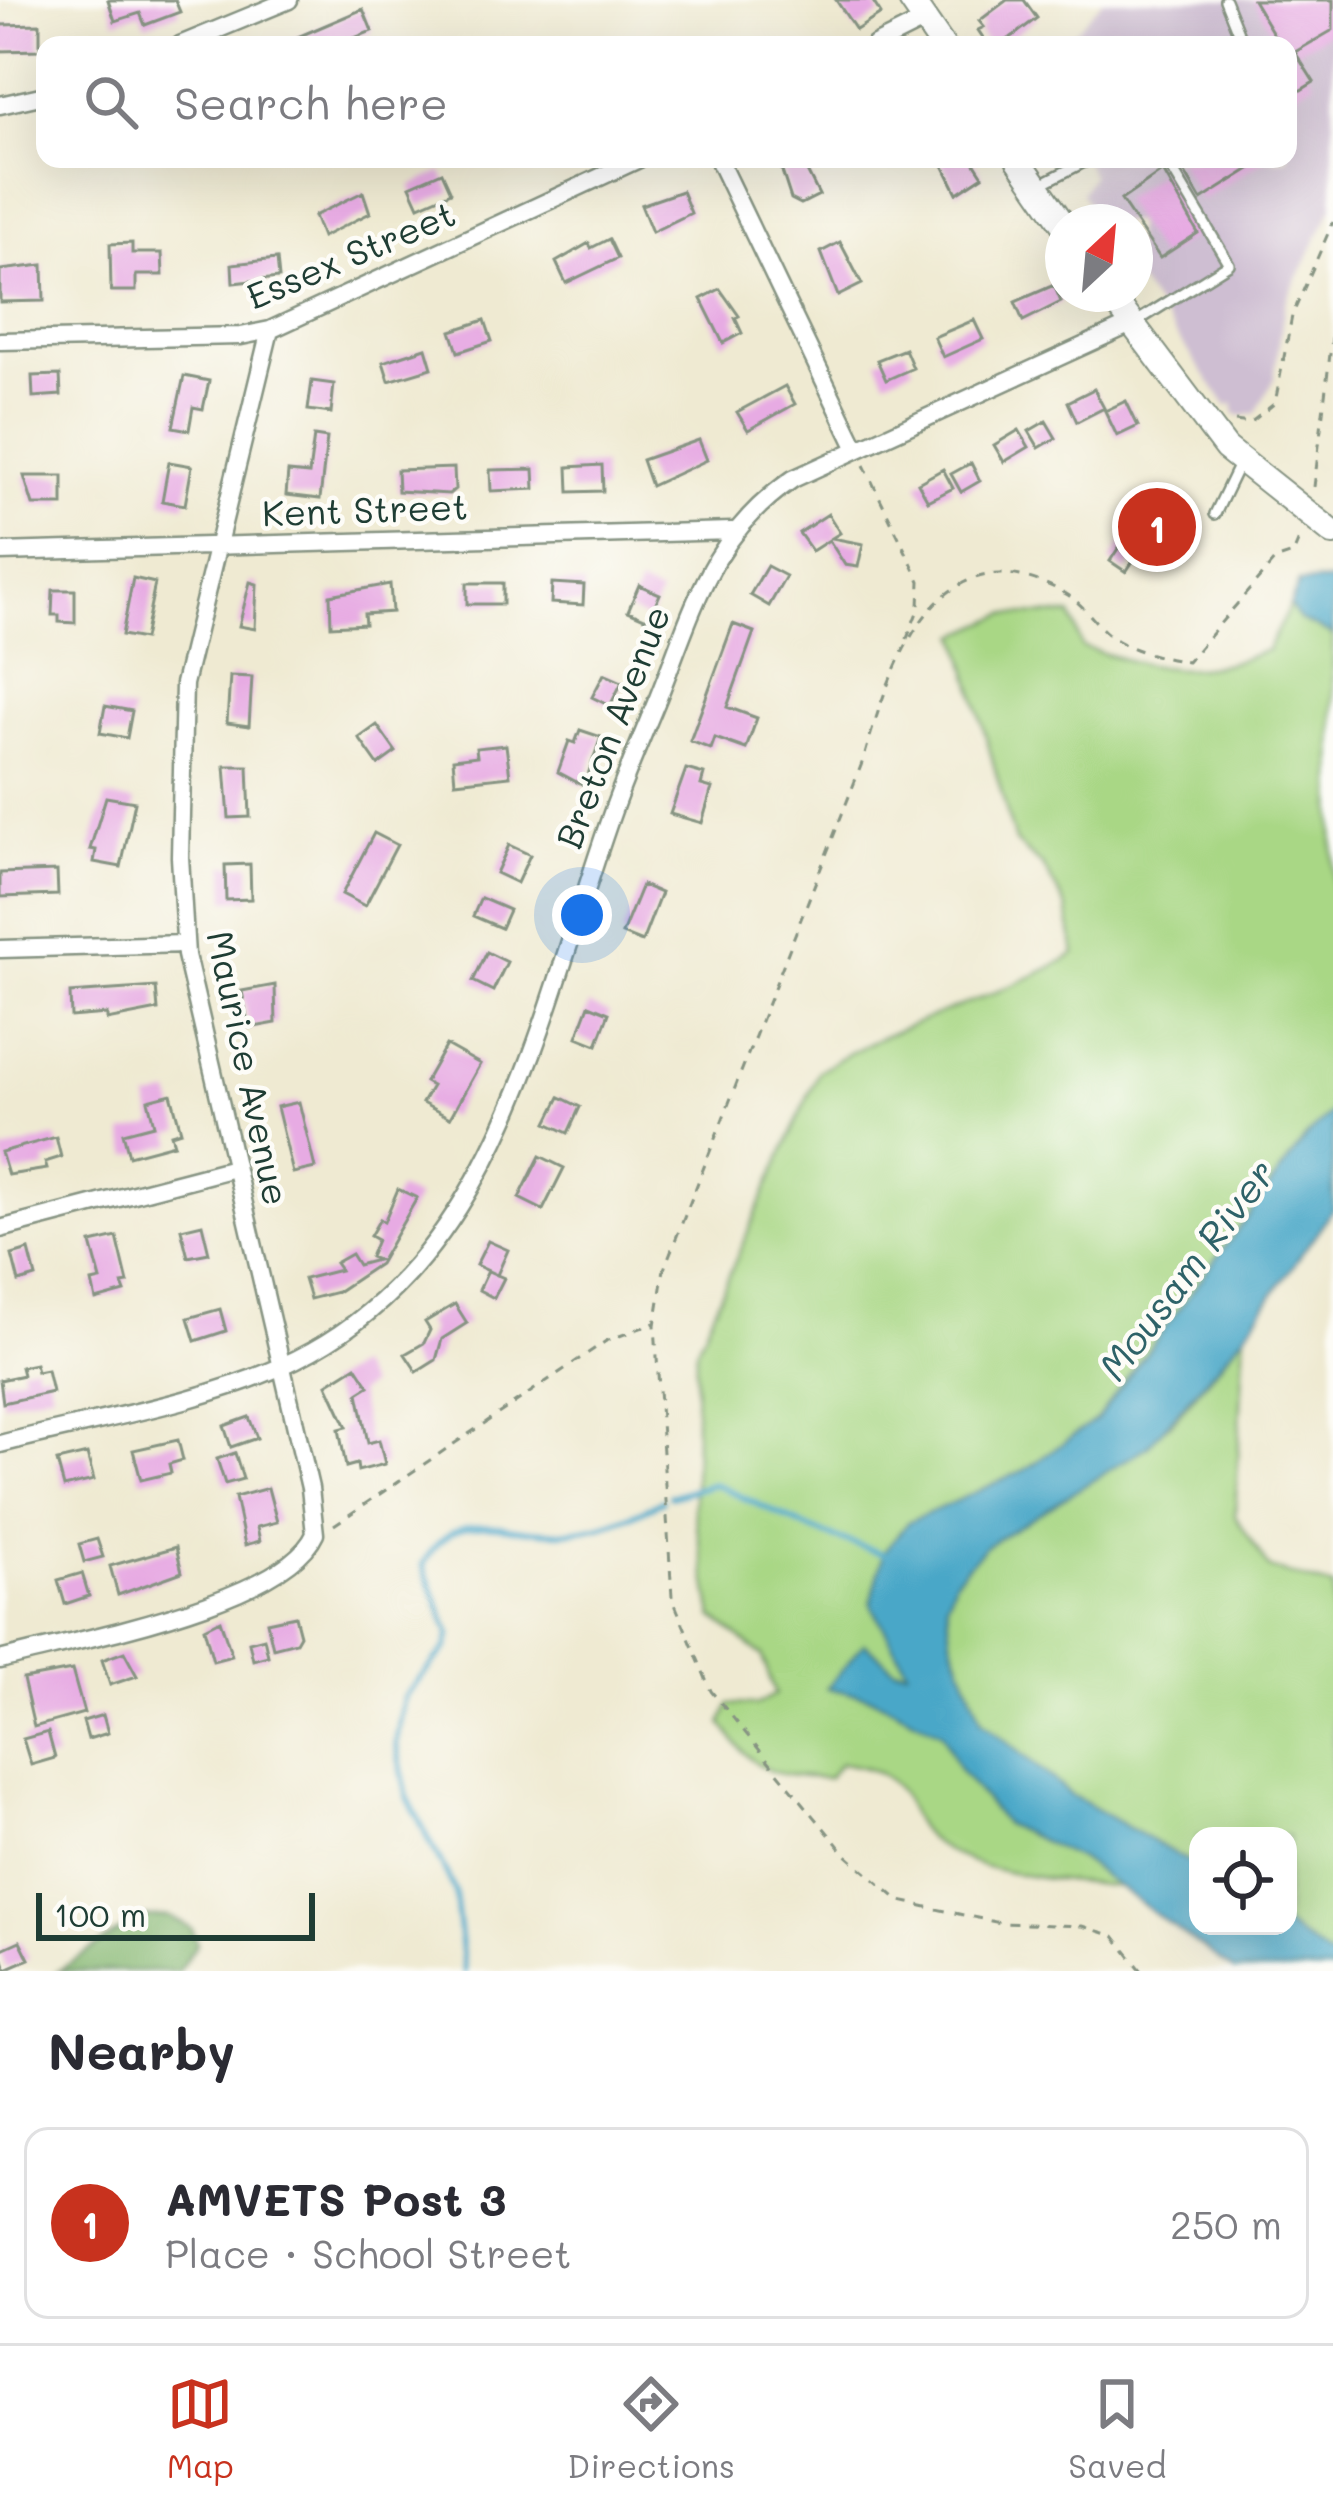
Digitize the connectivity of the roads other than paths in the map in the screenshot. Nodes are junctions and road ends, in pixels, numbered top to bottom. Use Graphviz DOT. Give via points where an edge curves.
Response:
graph roads {
  1 [pos="241,0"];
  2 [pos="289,0"];
  3 [pos="1225,0"];
  4 [pos="918,10"];
  5 [pos="242,21"];
  6 [pos="203,36"];
  7 [pos="886,36"];
  8 [pos="936,36"];
  9 [pos="1239,36"];
  10 [pos="36,97"];
  11 [pos="0,105"];
  12 [pos="620,168"];
  13 [pos="722,168"];
  14 [pos="1024,168"];
  15 [pos="1072,168"];
  16 [pos="1171,168"];
  17 [pos="1037,186"];
  18 [pos="1049,204"];
  19 [pos="1123,312"];
  20 [pos="1131,324"];
  21 [pos="269,331"];
  22 [pos="0,341"];
  23 [pos="856,447"];
  24 [pos="1241,460"];
  25 [pos="1215,514"];
  26 [pos="732,531"];
  27 [pos="1333,533"];
  28 [pos="214,547"];
  29 [pos="0,552"];
  30 [pos="185,944"];
  31 [pos="0,950"];
  32 [pos="235,1168"];
  33 [pos="0,1229"];
  34 [pos="282,1366"];
  35 [pos="0,1444"];
  36 [pos="0,1660"];
  1 -- 5 [label="street"];
  2 -- 5 [label="street"];
  3 -- 9 [label="lane"];
  4 -- 7 [label="street"];
  4 -- 8 [label="street"];
  5 -- 6 [label="street"];
  10 -- 11 [label="street"];
  12 -- 21 [label="street, Essex Street"];
  13 -- 23 [label="street"];
  14 -- 17 [label="street"];
  15 -- 17 [label="lane"];
  16 -- 20 [label="lane" via="1229,264"];
  17 -- 18 [label="street"];
  19 -- 20 [label="street"];
  20 -- 23 [label="street, Breton Avenue"];
  20 -- 24 [label="street"];
  21 -- 22 [label="street, Essex Street"];
  21 -- 28 [label="street, Maurice Avenue"];
  23 -- 26 [label="street, Breton Avenue" via="775,491"];
  24 -- 25 [label="lane"];
  24 -- 27 [label="street"];
  26 -- 28 [label="street, Kent Street"];
  26 -- 34 [label="street, Breton Avenue" via="612,814 528,1067 478,1172 404,1281"];
  28 -- 29 [label="street, Kent Street"];
  28 -- 30 [label="street, Maurice Avenue" via="184,684 179,748"];
  30 -- 31 [label="street"];
  30 -- 32 [label="street, Maurice Avenue"];
  32 -- 33 [label="street"];
  32 -- 34 [label="street, Maurice Avenue"];
  34 -- 35 [label="street, Breton Avenue"];
  34 -- 36 [label="street, Maurice Avenue" via="315,1534 290,1568 249,1589"];
}
